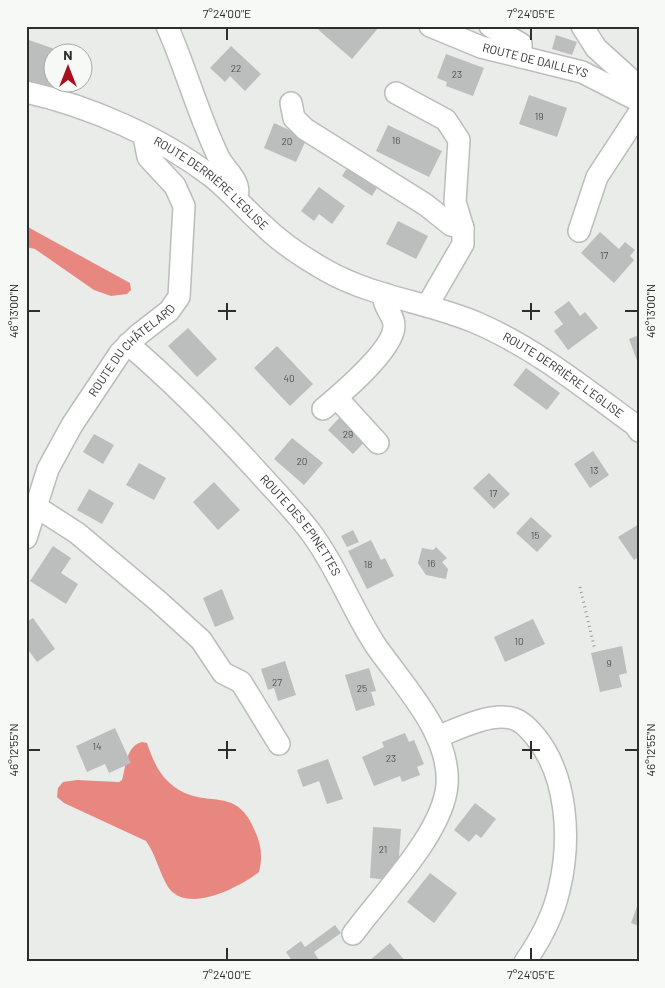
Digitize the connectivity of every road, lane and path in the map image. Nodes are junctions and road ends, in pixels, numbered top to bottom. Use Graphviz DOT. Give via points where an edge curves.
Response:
graph roads {
  1 [pos="167,26"];
  2 [pos="430,26"];
  3 [pos="490,26"];
  4 [pos="582,26"];
  5 [pos="520,57"];
  6 [pos="639,86"];
  7 [pos="26,92"];
  8 [pos="396,93"];
  9 [pos="639,101"];
  10 [pos="292,103"];
  11 [pos="639,113"];
  12 [pos="144,136"];
  13 [pos="236,199"];
  14 [pos="463,228"];
  15 [pos="580,231"];
  16 [pos="386,294"];
  17 [pos="427,306"];
  18 [pos="128,344"];
  19 [pos="639,431"];
  20 [pos="378,443"];
  21 [pos="35,506"];
  22 [pos="26,538"];
  23 [pos="580,587"];
  24 [pos="595,650"];
  25 [pos="437,737"];
  26 [pos="278,744"];
  27 [pos="353,934"];
  28 [pos="525,962"];
  1 -- 13 [label="street" via="217,154 234,179 238,191"];
  2 -- 5 [label="street, ROUTE DE DAILLEYS" via="481,47"];
  3 -- 5 [label="street" via="521,44"];
  4 -- 6 [label="street" via="596,48"];
  5 -- 9 [label="street, ROUTE DE DAILLEYS" via="582,72"];
  7 -- 12 [label="street, ROUTE DERRIÈRE L'EGLISE" via="106,118"];
  8 -- 14 [label="street" via="446,120 459,140 455,202"];
  10 -- 14 [label="street" via="294,118 305,129 426,205 451,225"];
  11 -- 15 [label="street" via="597,177"];
  12 -- 13 [label="street, ROUTE DERRIÈRE L'EGLISE" via="183,156"];
  12 -- 18 [label="street, ROUTE DU CHÂTELARD" via="148,157 176,186 184,206 181,286 174,307"];
  13 -- 16 [label="street, ROUTE DERRIÈRE L'EGLISE" via="300,255 330,272"];
  14 -- 17 [label="street" via="463,244"];
  16 -- 17 [label="street, ROUTE DERRIÈRE L'EGLISE"];
  16 -- 20 [label="street" via="384,303 394,324 393,335 358,379 330,404"];
  17 -- 19 [label="street, ROUTE DERRIÈRE L'EGLISE" via="476,323 528,348"];
  18 -- 21 [label="street, ROUTE DU CHÂTELARD" via="72,425 48,469"];
  18 -- 25 [label="street, ROUTE DES EPINETTES" via="222,433 304,523 333,567 375,644 411,693"];
  21 -- 22 [label="street, ROUTE DU CHÂTELARD"];
  21 -- 26 [label="street" via="77,533 201,640 223,674 241,682"];
  23 -- 24 [label="path"];
  25 -- 27 [label="street, ROUTE DES EPINETTES" via="447,770 442,804 402,873"];
  25 -- 28 [label="street" via="482,720 509,717 521,722 533,734 554,769 564,819 561,881 546,929"];
}
